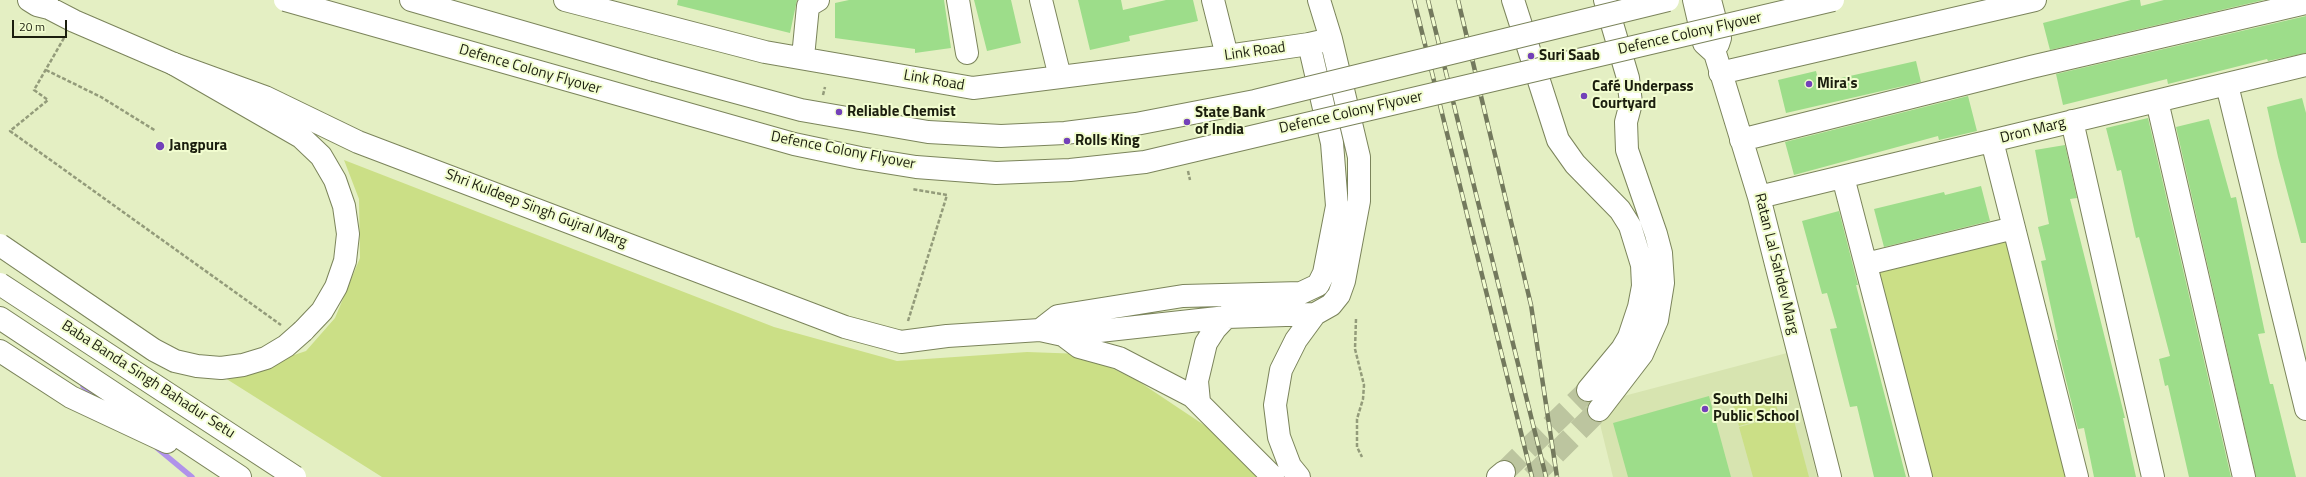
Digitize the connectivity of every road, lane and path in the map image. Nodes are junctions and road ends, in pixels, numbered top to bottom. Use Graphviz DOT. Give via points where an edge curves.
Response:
graph roads {
  1 [pos="285,0"];
  2 [pos="411,0"];
  3 [pos="565,0"];
  4 [pos="818,0"];
  5 [pos="958,0"];
  6 [pos="1041,0"];
  7 [pos="1213,0"];
  8 [pos="1319,0"];
  9 [pos="1512,0"];
  10 [pos="1605,0"];
  11 [pos="1668,0"];
  12 [pos="1694,0"];
  13 [pos="1710,0"];
  14 [pos="1833,0"];
  15 [pos="2035,0"];
  16 [pos="42,3"];
  17 [pos="2306,4"];
  18 [pos="74,21"];
  19 [pos="1331,39"];
  20 [pos="1309,44"];
  21 [pos="967,54"];
  22 [pos="1227,56"];
  23 [pos="803,57"];
  24 [pos="1718,63"];
  25 [pos="174,64"];
  26 [pos="2306,65"];
  27 [pos="46,70"];
  28 [pos="1060,77"];
  29 [pos="2227,85"];
  30 [pos="2157,101"];
  31 [pos="2072,121"];
  32 [pos="156,131"];
  33 [pos="1741,140"];
  34 [pos="1992,141"];
  35 [pos="1843,177"];
  36 [pos="947,195"];
  37 [pos="1759,197"];
  38 [pos="2014,228"];
  39 [pos="0,245"];
  40 [pos="1866,264"];
  41 [pos="0,284"];
  42 [pos="1246,294"];
  43 [pos="1315,314"];
  44 [pos="1227,317"];
  45 [pos="0,318"];
  46 [pos="1356,318"];
  47 [pos="1061,325"];
  48 [pos="294,329"];
  49 [pos="901,342"];
  50 [pos="0,351"];
  51 [pos="1588,390"];
  52 [pos="1199,402"];
  53 [pos="2306,409"];
  54 [pos="1599,410"];
  55 [pos="1362,457"];
  56 [pos="238,475"];
  57 [pos="295,477"];
  58 [pos="1273,477"];
  59 [pos="1299,477"];
  60 [pos="1830,477"];
  61 [pos="1921,477"];
  62 [pos="2077,477"];
  63 [pos="2153,477"];
  64 [pos="2244,477"];
  1 -- 14 [label="main road, Defence Colony Flyover, bridge" via="794,144 916,167 996,173 1070,170 1145,162"];
  2 -- 11 [label="main road, bridge" via="801,110 928,132 1001,136 1065,134 1255,101"];
  3 -- 23 [label="main road, Link Road" via="765,52"];
  4 -- 23 [label="main road" via="808,6"];
  5 -- 21 [label="main road"];
  6 -- 28 [label="main road"];
  7 -- 22 [label="main road"];
  8 -- 19 [label="main road"];
  9 -- 51 [label="main road" via="1558,140 1575,164 1620,210 1630,226 1642,265 1642,286 1632,331 1622,349"];
  10 -- 54 [label="main road" via="1628,78 1630,103 1626,122 1627,150 1656,234 1661,253 1663,283 1657,320 1642,354"];
  12 -- 24 [label="main road, Ratan Lal Sahdev Marg" via="1704,43"];
  13 -- 24 [label="main road, Ratan Lal Sahdev Marg" via="1720,38"];
  15 -- 24 [label="main road"];
  16 -- 18 [label="main road, Shri Kuldeep Singh Gujral Marg"];
  17 -- 33 [label="main road" via="2031,67"];
  18 -- 25 [label="main road, Shri Kuldeep Singh Gujral Marg"];
  18 -- 48 [label="path" via="34,90 48,100 10,131"];
  19 -- 20 [label="main road, Link Road"];
  19 -- 43 [label="main road" via="1359,157 1359,201 1339,295 1327,308"];
  20 -- 22 [label="main road, Link Road"];
  20 -- 42 [label="main road" via="1332,143 1335,172 1337,206 1324,273 1318,285 1301,293"];
  22 -- 28 [label="main road, Link Road"];
  23 -- 28 [label="main road, Link Road" via="972,88"];
  24 -- 33 [label="main road, Ratan Lal Sahdev Marg"];
  25 -- 48 [label="main road" via="301,137 321,156 335,180 344,206 347,227 345,261 336,287 322,311"];
  25 -- 49 [label="main road, Shri Kuldeep Singh Gujral Marg" via="265,97 358,142 845,327"];
  26 -- 29 [label="main road, Dron Marg"];
  27 -- 32 [label="path" via="101,97"];
  29 -- 30 [label="main road, Dron Marg"];
  29 -- 53 [label="main road"];
  30 -- 31 [label="main road, Dron Marg"];
  30 -- 64 [label="main road"];
  31 -- 34 [label="main road, Dron Marg"];
  31 -- 63 [label="main road"];
  33 -- 37 [label="main road, Ratan Lal Sahdev Marg"];
  34 -- 35 [label="main road, Dron Marg"];
  34 -- 38 [label="main road"];
  35 -- 37 [label="main road, Dron Marg"];
  35 -- 40 [label="main road"];
  36 -- 49 [label="path"];
  37 -- 60 [label="main road, Ratan Lal Sahdev Marg"];
  38 -- 40 [label="main road"];
  38 -- 62 [label="main road"];
  39 -- 48 [label="main road, bridge" via="154,350 175,361 220,368 244,365 266,358 286,346"];
  40 -- 61 [label="main road"];
  41 -- 57 [label="main road, Baba Banda Singh Bahadur Setu, bridge"];
  42 -- 44 [label="main road"];
  42 -- 47 [label="main road" via="1183,296"];
  43 -- 44 [label="main road"];
  43 -- 59 [label="main road" via="1296,340 1281,370 1275,405 1279,437 1290,466"];
  44 -- 47 [label="main road"];
  44 -- 52 [label="main road" via="1206,343 1201,358 1197,381"];
  45 -- 56 [label="main road, Baba Banda Singh Bahadur Setu"];
  46 -- 55 [label="path" via="1355,349 1364,385 1357,419 1357,447"];
  47 -- 49 [label="main road, Shri Kuldeep Singh Gujral Marg" via="1040,330 947,336"];
  47 -- 52 [label="main road" via="1079,347 1119,358"];
  50 -- 56 [label="main road" via="71,398"];
  52 -- 58 [label="main road"];
}
